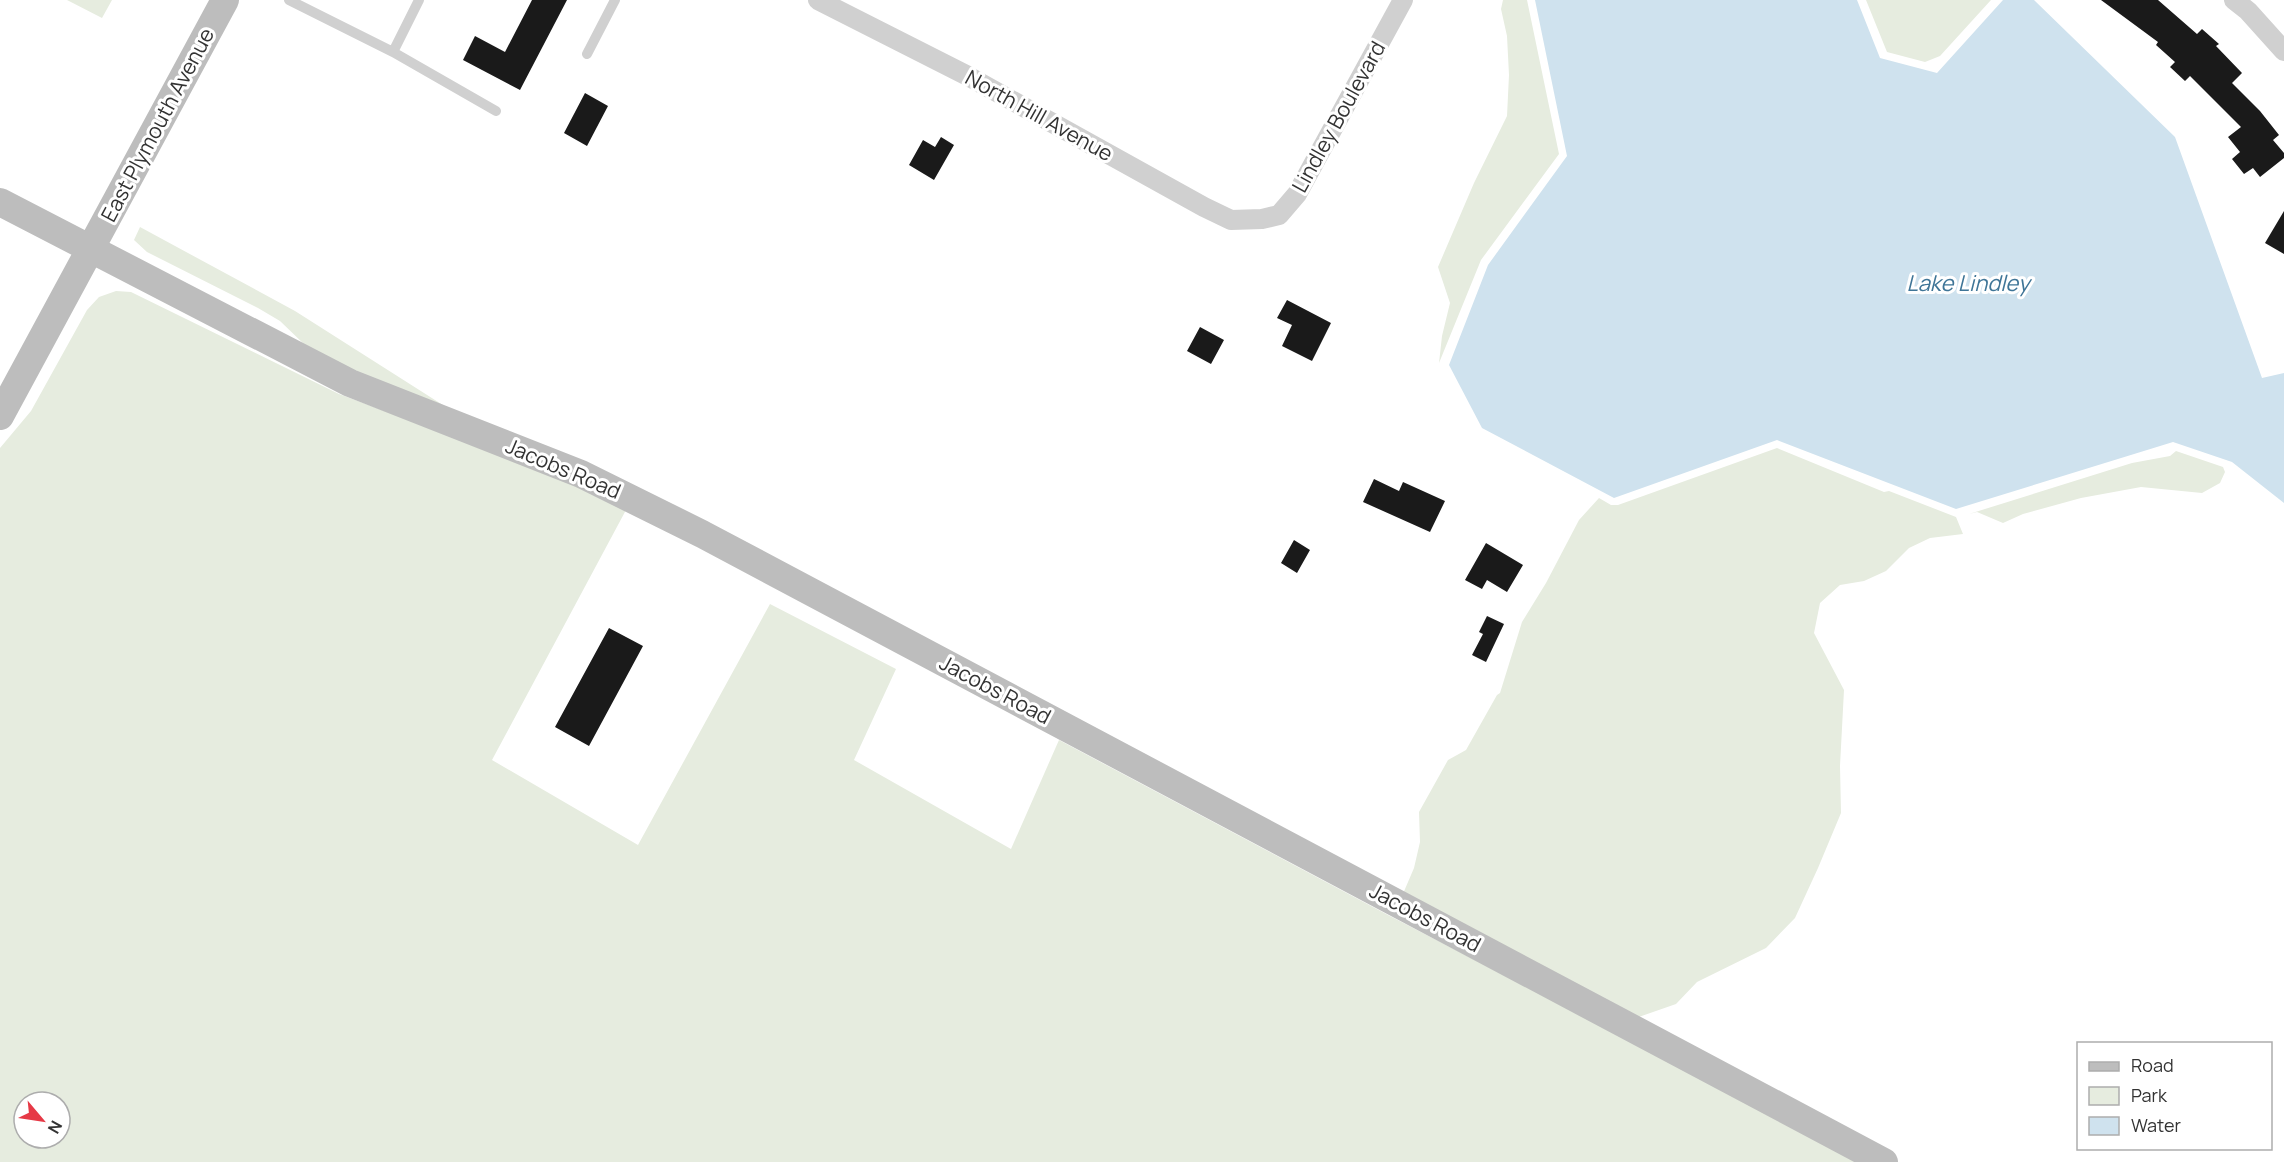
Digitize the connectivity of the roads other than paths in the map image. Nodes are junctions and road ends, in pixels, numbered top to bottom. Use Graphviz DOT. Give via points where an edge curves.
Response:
graph roads {
  1 [pos="225,0"];
  2 [pos="289,0"];
  3 [pos="419,0"];
  4 [pos="615,0"];
  5 [pos="818,0"];
  6 [pos="1403,0"];
  7 [pos="2245,4"];
  8 [pos="2284,51"];
  9 [pos="393,52"];
  10 [pos="587,54"];
  11 [pos="495,111"];
  12 [pos="4,202"];
  13 [pos="1262,219"];
  14 [pos="92,250"];
  15 [pos="0,416"];
  16 [pos="1884,1162"];
  1 -- 14 [label="street, East Plymouth Avenue"];
  2 -- 9 [label="lane"];
  3 -- 9 [label="lane"];
  4 -- 10 [label="lane"];
  5 -- 13 [label="street, North Hill Avenue" via="966,75 1204,207 1231,220"];
  6 -- 13 [label="street, Lindley Boulevard" via="1297,194 1279,215"];
  7 -- 8 [label="street"];
  9 -- 11 [label="lane"];
  12 -- 14 [label="street"];
  14 -- 15 [label="street, East Plymouth Avenue"];
  14 -- 16 [label="street, Jacobs Road" via="350,383 581,474 702,534"];
}
